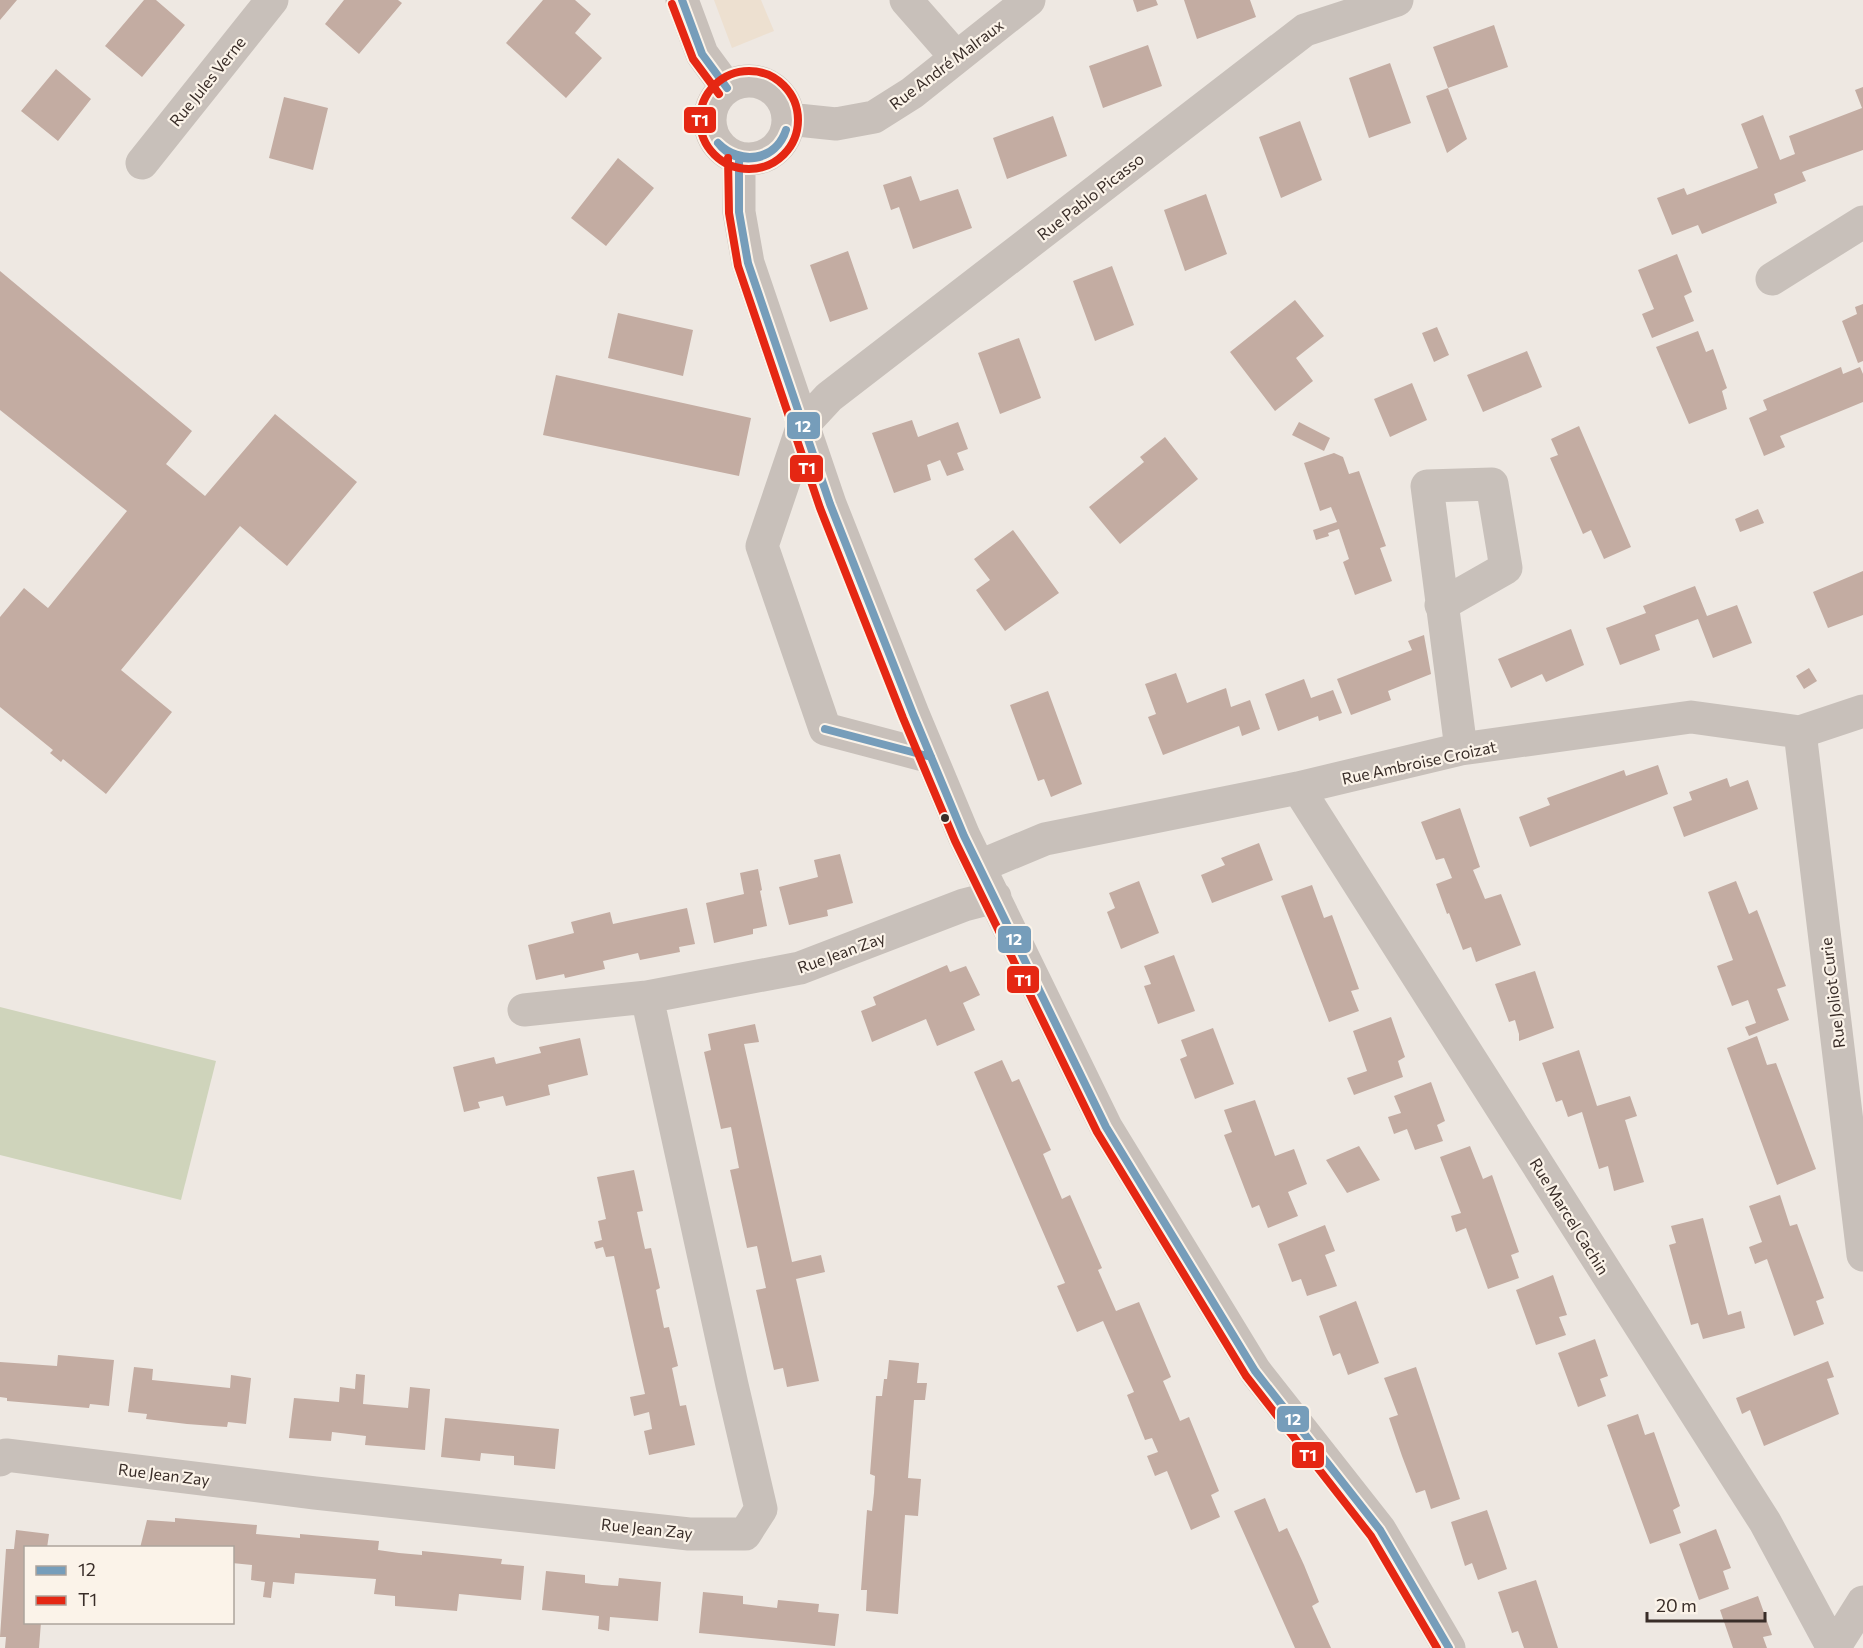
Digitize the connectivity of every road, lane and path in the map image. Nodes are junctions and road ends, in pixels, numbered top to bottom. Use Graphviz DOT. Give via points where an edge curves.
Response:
graph roads {
  1 [pos="272,0"];
  2 [pos="682,0"];
  3 [pos="906,0"];
  4 [pos="1029,0"];
  5 [pos="1397,0"];
  6 [pos="956,57"];
  7 [pos="727,88"];
  8 [pos="788,119"];
  9 [pos="739,158"];
  10 [pos="142,163"];
  11 [pos="1863,222"];
  12 [pos="1772,279"];
  13 [pos="803,425"];
  14 [pos="1441,605"];
  15 [pos="1863,711"];
  16 [pos="1800,732"];
  17 [pos="1461,749"];
  18 [pos="931,757"];
  19 [pos="1298,788"];
  20 [pos="980,866"];
  21 [pos="995,897"];
  22 [pos="647,997"];
  23 [pos="524,1010"];
  24 [pos="1863,1255"];
  25 [pos="0,1460"];
  26 [pos="1863,1602"];
  27 [pos="1449,1648"];
  28 [pos="1833,1648"];
  1 -- 10 [label="street, Rue Jules Verne"];
  2 -- 7 [label="street" via="702,54"];
  3 -- 6 [label="street"];
  4 -- 6 [label="street, Rue André Malraux"];
  5 -- 13 [label="street, Rue Pablo Picasso" via="1305,30 829,397"];
  6 -- 8 [label="street, Rue André Malraux" via="912,93 874,117 836,124"];
  7 -- 8 [label="street" via="750,81 772,88 786,108"];
  7 -- 9 [label="street" via="712,108 712,133 718,145"];
  8 -- 9 [label="street" via="784,136 774,150 757,158"];
  9 -- 13 [label="street" via="739,212 748,263"];
  11 -- 12 [label="street"];
  13 -- 18 [label="street" via="830,504"];
  13 -- 18 [label="street" via="762,546 825,729"];
  14 -- 17 [label="street"];
  15 -- 16 [label="street, Rue Ambroise Croizat"];
  16 -- 17 [label="street, Rue Ambroise Croizat" via="1691,717"];
  16 -- 24 [label="street, Rue Joliot Curie"];
  17 -- 19 [label="street, Rue Ambroise Croizat"];
  18 -- 20 [label="street"];
  19 -- 20 [label="street, Rue Ambroise Croizat" via="1045,839"];
  19 -- 28 [label="street, Rue Marcel Cachin" via="1765,1522"];
  20 -- 21 [label="street"];
  21 -- 22 [label="street, Rue Jean Zay" via="964,905 800,968"];
  21 -- 27 [label="street" via="1106,1127 1255,1371 1380,1530"];
  22 -- 23 [label="street, Rue Jean Zay"];
  22 -- 25 [label="street, Rue Jean Zay" via="761,1509 745,1534 677,1532 6,1455"];
  26 -- 28 [label="street"];
}
